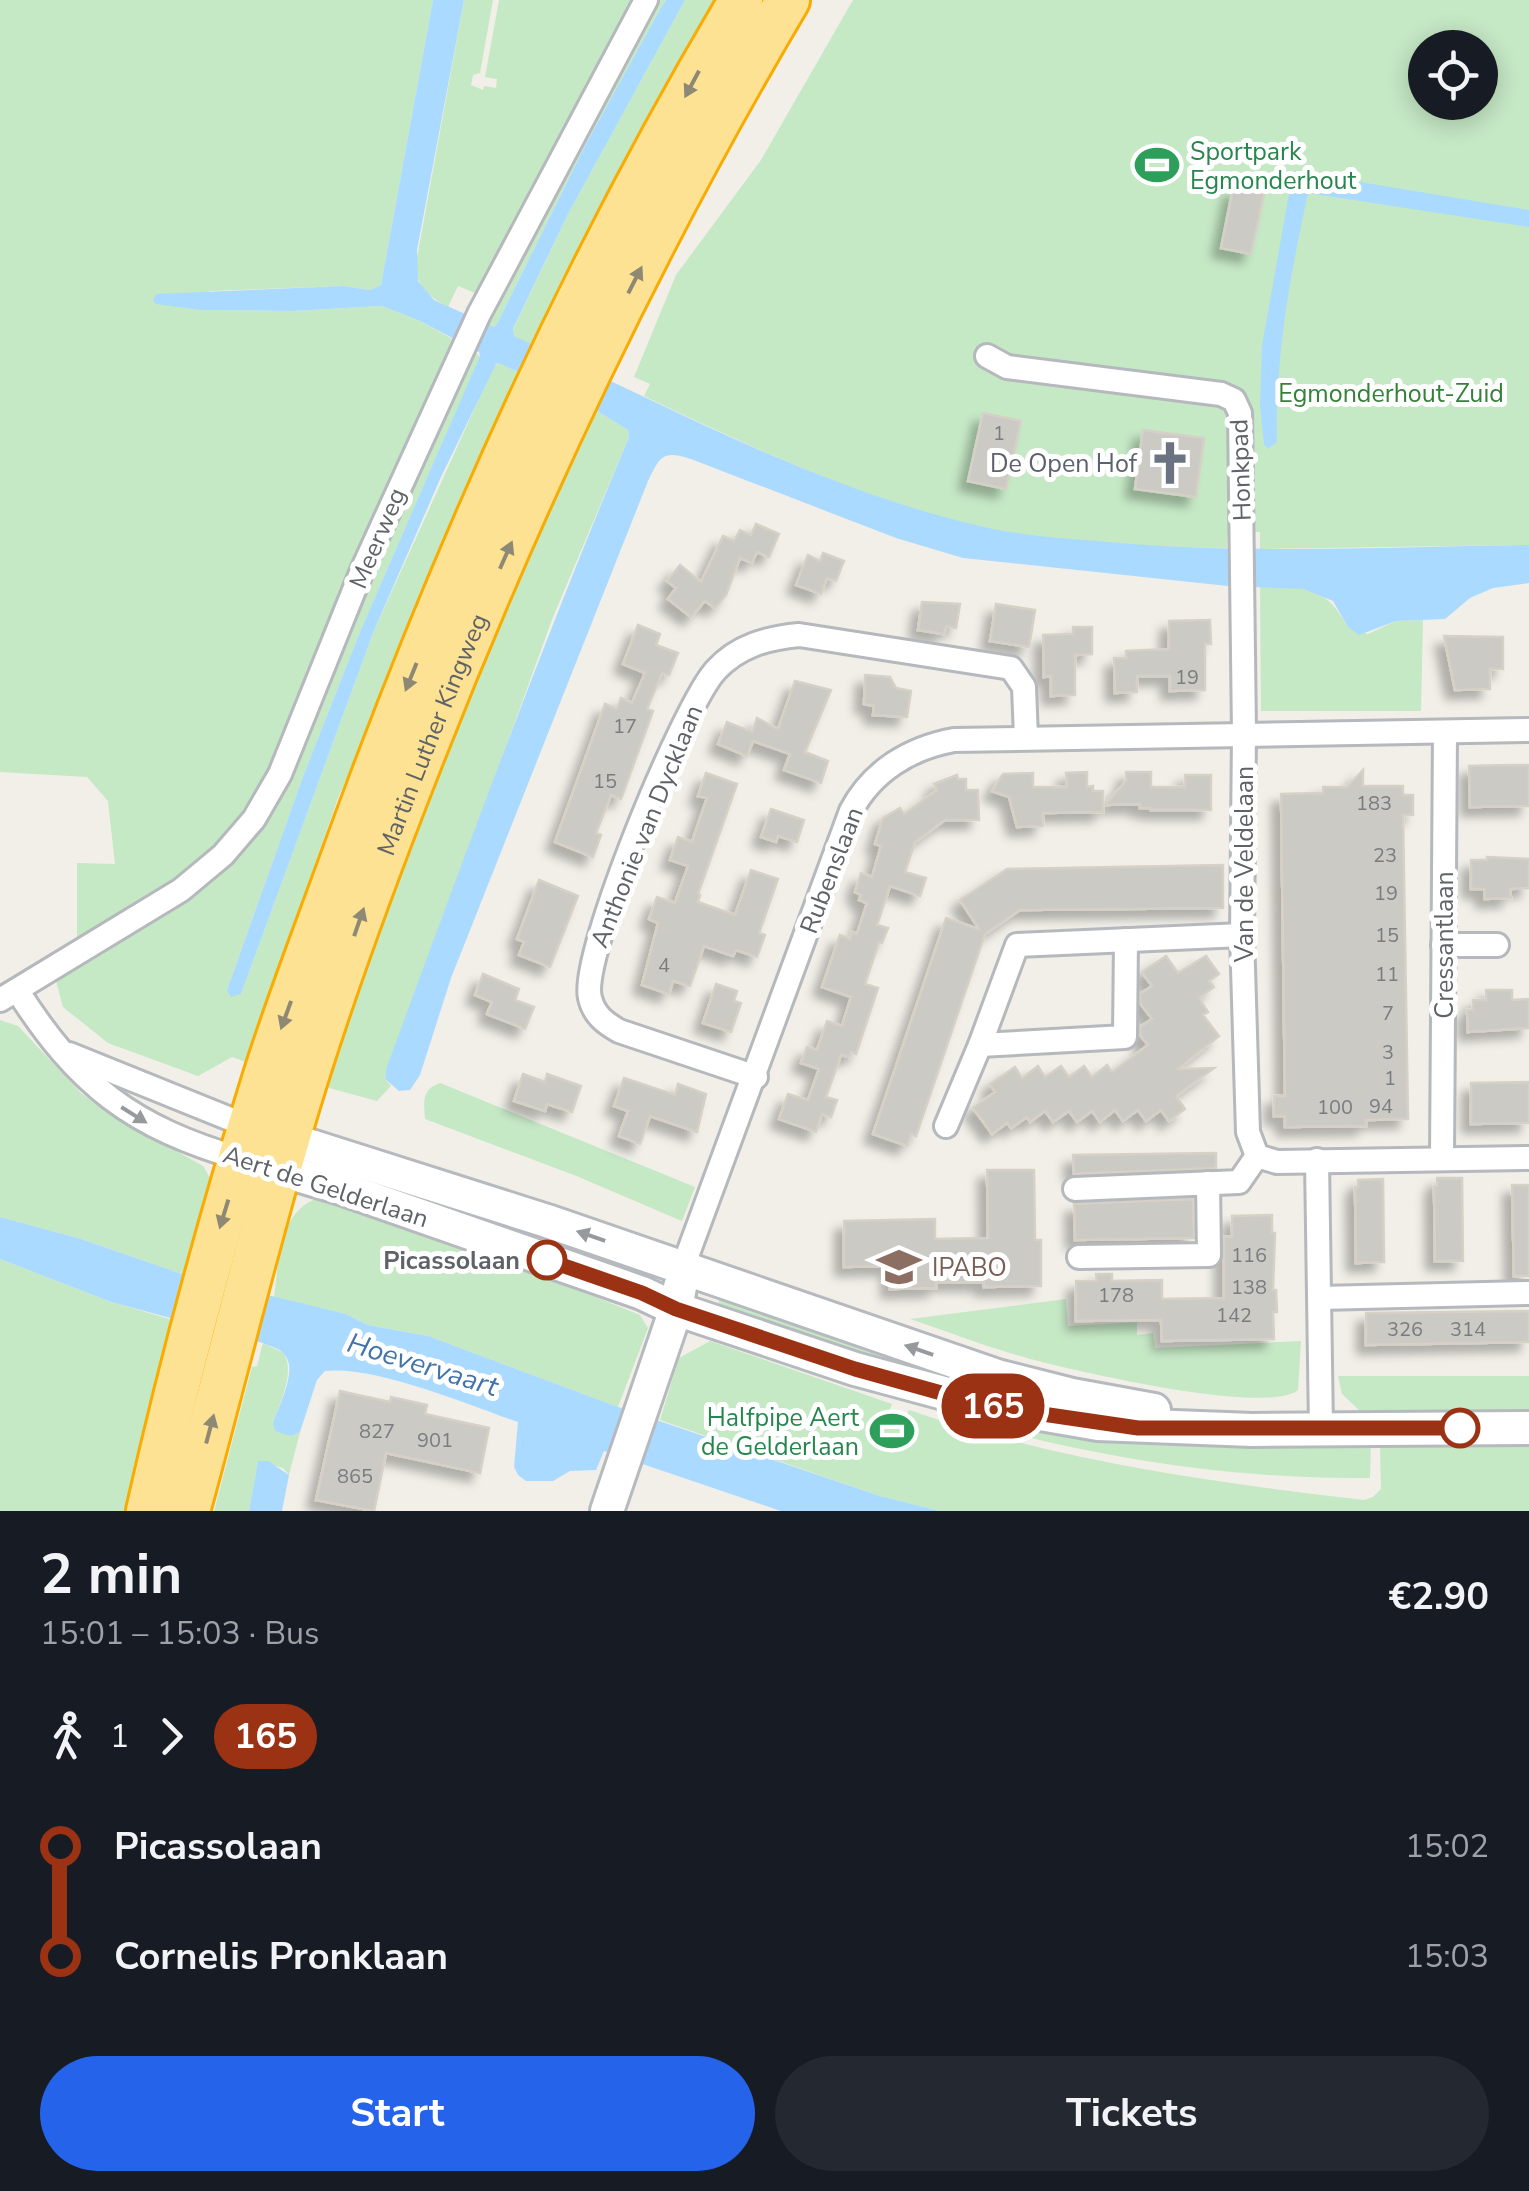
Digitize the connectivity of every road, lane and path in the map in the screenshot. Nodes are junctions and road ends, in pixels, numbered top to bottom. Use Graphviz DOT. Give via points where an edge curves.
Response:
graph roads {
  1 [pos="646,0"];
  2 [pos="742,0"];
  3 [pos="788,0"];
  4 [pos="987,356"];
  5 [pos="565,376"];
  6 [pos="1529,730"];
  7 [pos="1445,732"];
  8 [pos="1244,734"];
  9 [pos="1026,738"];
  10 [pos="1242,935"];
  11 [pos="1126,940"];
  12 [pos="1444,945"];
  13 [pos="1497,945"];
  14 [pos="8,995"];
  15 [pos="980,1045"];
  16 [pos="62,1050"];
  17 [pos="756,1076"];
  18 [pos="946,1126"];
  19 [pos="265,1148"];
  20 [pos="1257,1156"];
  21 [pos="1529,1158"];
  22 [pos="1442,1159"];
  23 [pos="1317,1160"];
  24 [pos="1208,1183"];
  25 [pos="1075,1189"];
  26 [pos="1079,1257"];
  27 [pos="683,1267"];
  28 [pos="1529,1293"];
  29 [pos="1320,1298"];
  30 [pos="676,1309"];
  31 [pos="1529,1428"];
  32 [pos="1252,1430"];
  33 [pos="1320,1430"];
  34 [pos="611,1498"];
  35 [pos="148,1511"];
  36 [pos="188,1511"];
  1 -- 14 [label="street, Meerweg" via="479,314 362,568 280,774 254,819 181,890"];
  2 -- 5 [label="highway, Martin Luther Kingweg, one-way" via="698,72"];
  5 -- 3 [label="highway, Martin Luther Kingweg, one-way" via="674,204"];
  4 -- 8 [label="street, Honkpad" via="1007,368 1234,400 1242,424"];
  5 -- 19 [label="highway, Martin Luther Kingweg" via="352,944"];
  6 -- 7 [label="street, Van de Veldelaan"];
  7 -- 8 [label="street, Van de Veldelaan"];
  7 -- 12 [label="street, Cressantlaan"];
  8 -- 9 [label="street, Rubenslaan"];
  8 -- 10 [label="street, Van de Veldelaan"];
  9 -- 17 [label="street, Rubenslaan" via="933,744 890,766 860,793"];
  9 -- 17 [label="street, Anthonie van Dycklaan" via="1024,687 1012,668 799,635 749,646 709,678 674,742 626,865 589,972 590,998 602,1022 619,1030"];
  10 -- 11 [label="street"];
  10 -- 20 [label="street, Van de Veldelaan" via="1248,1132"];
  11 -- 15 [label="street" via="1017,945"];
  11 -- 15 [label="street" via="1125,1037"];
  12 -- 13 [label="street"];
  12 -- 22 [label="street, Cressantlaan"];
  14 -- 16 [label="street, Aert de Gelderlaan"];
  15 -- 18 [label="street"];
  16 -- 19 [label="street, Aert de Gelderlaan"];
  16 -- 19 [label="street, Aert de Gelderlaan, one-way" via="100,1091 142,1122 196,1146"];
  17 -- 27 [label="street, Rubenslaan"];
  27 -- 19 [label="street, Aert de Gelderlaan, one-way"];
  19 -- 30 [label="street, Aert de Gelderlaan" via="341,1188"];
  19 -- 35 [label="highway, Martin Luther Kingweg, one-way" via="208,1270"];
  36 -- 19 [label="highway, Martin Luther Kingweg, one-way" via="264,1218"];
  20 -- 23 [label="street"];
  20 -- 24 [label="street" via="1239,1182"];
  21 -- 22 [label="street"];
  22 -- 23 [label="street"];
  23 -- 29 [label="street"];
  24 -- 25 [label="street"];
  24 -- 26 [label="street" via="1209,1255"];
  27 -- 30 [label="street"];
  32 -- 27 [label="street, Aert de Gelderlaan, one-way" via="996,1376"];
  28 -- 29 [label="street"];
  29 -- 33 [label="street"];
  30 -- 32 [label="street, Aert de Gelderlaan" via="988,1406 1118,1426"];
  30 -- 34 [label="street"];
  31 -- 33 [label="street, Aert de Gelderlaan"];
  32 -- 33 [label="street, Aert de Gelderlaan"];
}
